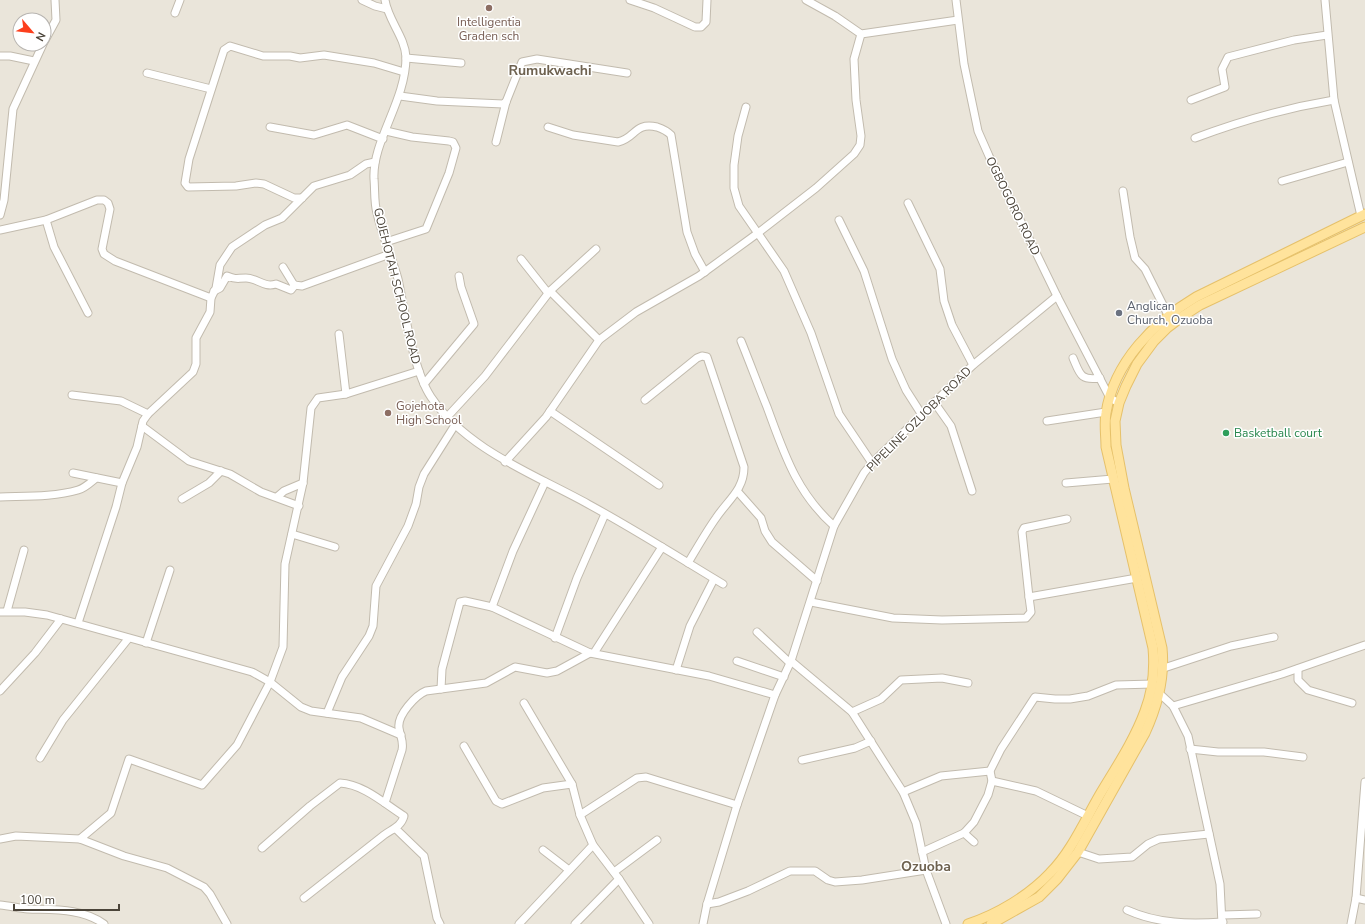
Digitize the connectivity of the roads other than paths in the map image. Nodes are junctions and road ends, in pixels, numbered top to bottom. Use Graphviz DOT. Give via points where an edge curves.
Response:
graph roads {
  1 [pos="55,0"];
  2 [pos="180,0"];
  3 [pos="362,0"];
  4 [pos="385,0"];
  5 [pos="630,0"];
  6 [pos="707,0"];
  7 [pos="806,0"];
  8 [pos="956,0"];
  9 [pos="1325,0"];
  10 [pos="387,9"];
  11 [pos="175,13"];
  12 [pos="958,20"];
  13 [pos="52,27"];
  14 [pos="861,34"];
  15 [pos="1327,35"];
  16 [pos="38,52"];
  17 [pos="0,56"];
  18 [pos="406,58"];
  19 [pos="34,61"];
  20 [pos="461,63"];
  21 [pos="404,72"];
  22 [pos="146,73"];
  23 [pos="627,73"];
  24 [pos="211,89"];
  25 [pos="400,96"];
  26 [pos="1191,100"];
  27 [pos="1334,100"];
  28 [pos="506,102"];
  29 [pos="746,107"];
  30 [pos="548,127"];
  31 [pos="270,128"];
  32 [pos="386,131"];
  33 [pos="383,138"];
  34 [pos="1195,138"];
  35 [pos="496,142"];
  36 [pos="375,162"];
  37 [pos="1348,162"];
  38 [pos="1282,181"];
  39 [pos="1123,192"];
  40 [pos="302,198"];
  41 [pos="908,203"];
  42 [pos="0,215"];
  43 [pos="1363,215"];
  44 [pos="46,220"];
  45 [pos="839,220"];
  46 [pos="1365,227"];
  47 [pos="0,230"];
  48 [pos="758,233"];
  49 [pos="386,242"];
  50 [pos="596,249"];
  51 [pos="390,254"];
  52 [pos="521,259"];
  53 [pos="283,267"];
  54 [pos="705,272"];
  55 [pos="459,276"];
  56 [pos="295,285"];
  57 [pos="214,291"];
  58 [pos="549,292"];
  59 [pos="1057,296"];
  60 [pos="211,298"];
  61 [pos="88,314"];
  62 [pos="1168,315"];
  63 [pos="339,334"];
  64 [pos="599,340"];
  65 [pos="741,341"];
  66 [pos="1073,358"];
  67 [pos="973,365"];
  68 [pos="419,371"];
  69 [pos="1100,378"];
  70 [pos="424,384"];
  71 [pos="346,394"];
  72 [pos="72,395"];
  73 [pos="1110,398"];
  74 [pos="645,400"];
  75 [pos="934,402"];
  76 [pos="1118,403"];
  77 [pos="550,411"];
  78 [pos="1106,412"];
  79 [pos="148,414"];
  80 [pos="922,415"];
  81 [pos="448,416"];
  82 [pos="1047,421"];
  83 [pos="456,425"];
  84 [pos="142,426"];
  85 [pos="505,462"];
  86 [pos="872,463"];
  87 [pos="221,471"];
  88 [pos="73,473"];
  89 [pos="96,478"];
  90 [pos="1113,479"];
  91 [pos="545,482"];
  92 [pos="122,483"];
  93 [pos="303,483"];
  94 [pos="1066,483"];
  95 [pos="659,485"];
  96 [pos="972,491"];
  97 [pos="738,492"];
  98 [pos="3,497"];
  99 [pos="277,497"];
  100 [pos="182,499"];
  101 [pos="299,506"];
  102 [pos="605,514"];
  103 [pos="1067,519"];
  104 [pos="834,526"];
  105 [pos="292,534"];
  106 [pos="335,547"];
  107 [pos="662,547"];
  108 [pos="24,550"];
  109 [pos="688,563"];
  110 [pos="170,570"];
  111 [pos="1137,578"];
  112 [pos="714,579"];
  113 [pos="817,581"];
  114 [pos="723,584"];
  115 [pos="1029,597"];
  116 [pos="811,602"];
  117 [pos="492,607"];
  118 [pos="3,612"];
  119 [pos="61,619"];
  120 [pos="78,623"];
  121 [pos="757,632"];
  122 [pos="1274,637"];
  123 [pos="555,638"];
  124 [pos="128,639"];
  125 [pos="146,642"];
  126 [pos="1365,644"];
  127 [pos="592,653"];
  128 [pos="737,661"];
  129 [pos="791,662"];
  130 [pos="1164,668"];
  131 [pos="1298,668"];
  132 [pos="676,670"];
  133 [pos="784,677"];
  134 [pos="270,682"];
  135 [pos="968,683"];
  136 [pos="1153,684"];
  137 [pos="441,689"];
  138 [pos="0,691"];
  139 [pos="1160,694"];
  140 [pos="776,695"];
  141 [pos="524,703"];
  142 [pos="1352,703"];
  143 [pos="1172,706"];
  144 [pos="852,712"];
  145 [pos="327,713"];
  146 [pos="401,735"];
  147 [pos="871,741"];
  148 [pos="464,746"];
  149 [pos="1190,749"];
  150 [pos="1302,757"];
  151 [pos="40,758"];
  152 [pos="802,760"];
  153 [pos="990,771"];
  154 [pos="992,781"];
  155 [pos="1365,782"];
  156 [pos="572,784"];
  157 [pos="903,792"];
  158 [pos="385,803"];
  159 [pos="737,805"];
  160 [pos="580,815"];
  161 [pos="1088,816"];
  162 [pos="396,829"];
  163 [pos="964,833"];
  164 [pos="1209,834"];
  165 [pos="0,839"];
  166 [pos="80,839"];
  167 [pos="657,840"];
  168 [pos="974,842"];
  169 [pos="593,846"];
  170 [pos="262,848"];
  171 [pos="543,850"];
  172 [pos="922,852"];
  173 [pos="1078,852"];
  174 [pos="569,870"];
  175 [pos="926,870"];
  176 [pos="614,872"];
  177 [pos="619,879"];
  178 [pos="304,898"];
  179 [pos="1356,898"];
  180 [pos="1365,900"];
  181 [pos="708,904"];
  182 [pos="0,905"];
  183 [pos="1127,910"];
  184 [pos="1257,914"];
  185 [pos="1223,920"];
  186 [pos="96,921"];
  187 [pos="104,924"];
  188 [pos="227,924"];
  189 [pos="440,924"];
  190 [pos="519,924"];
  191 [pos="575,924"];
  192 [pos="649,924"];
  193 [pos="703,924"];
  194 [pos="946,924"];
  195 [pos="968,924"];
  196 [pos="991,924"];
  197 [pos="1351,924"];
  1 -- 13 [label="street" via="56,20"];
  2 -- 11 [label="street"];
  3 -- 10 [label="street"];
  4 -- 10 [label="street, GOJEHOTAH SCHOOL ROAD"];
  5 -- 6 [label="street" via="701,27 706,22"];
  7 -- 14 [label="street"];
  8 -- 12 [label="street, OGBOGORO ROAD"];
  9 -- 15 [label="street"];
  10 -- 18 [label="street, GOJEHOTAH SCHOOL ROAD"];
  12 -- 14 [label="street"];
  12 -- 59 [label="street, OGBOGORO ROAD" via="978,131"];
  14 -- 48 [label="street" via="854,59 860,145 854,154 816,188"];
  15 -- 26 [label="street" via="1294,40 1228,57 1222,69 1225,87"];
  15 -- 27 [label="street"];
  16 -- 19 [label="street"];
  17 -- 19 [label="street"];
  18 -- 20 [label="street"];
  18 -- 21 [label="street, GOJEHOTAH SCHOOL ROAD"];
  19 -- 42 [label="street" via="13,109 4,200"];
  21 -- 24 [label="street" via="324,55 300,58 263,56 230,46 224,50"];
  21 -- 25 [label="street, GOJEHOTAH SCHOOL ROAD"];
  22 -- 24 [label="street"];
  23 -- 28 [label="street" via="537,59 525,61 520,65"];
  24 -- 40 [label="street" via="186,172 185,183 188,187 256,183 264,184 294,198"];
  25 -- 28 [label="street" via="503,104"];
  25 -- 32 [label="street, GOJEHOTAH SCHOOL ROAD"];
  27 -- 34 [label="street" via="1248,119"];
  27 -- 37 [label="street"];
  28 -- 35 [label="street"];
  29 -- 48 [label="street" via="737,143 734,188 739,206"];
  30 -- 54 [label="street" via="573,135 618,142 624,141 640,127 647,125 667,131 673,150 687,232"];
  31 -- 33 [label="street" via="314,135 348,125"];
  32 -- 33 [label="street, GOJEHOTAH SCHOOL ROAD"];
  32 -- 49 [label="street" via="449,141 455,144 456,148 449,173 426,229"];
  33 -- 36 [label="street, GOJEHOTAH SCHOOL ROAD"];
  36 -- 40 [label="street" via="366,164 350,175 314,186"];
  36 -- 49 [label="street, GOJEHOTAH SCHOOL ROAD" via="376,212"];
  37 -- 38 [label="street"];
  37 -- 43 [label="street"];
  39 -- 62 [label="street" via="1135,258 1145,270"];
  40 -- 57 [label="street" via="282,218 265,225 232,247 220,266"];
  41 -- 67 [label="street" via="940,269 944,301 952,325"];
  43 -- 62 [label="main road" via="1196,297"];
  44 -- 47 [label="street"];
  44 -- 60 [label="street" via="97,200 104,200 110,209 102,249 104,254"];
  44 -- 61 [label="street" via="54,247"];
  45 -- 80 [label="street" via="864,271 892,359 906,390"];
  46 -- 76 [label="main road" via="1200,305 1183,316 1167,328 1137,364"];
  48 -- 54 [label="street"];
  48 -- 86 [label="street" via="784,271 811,333 839,414"];
  49 -- 51 [label="street, GOJEHOTAH SCHOOL ROAD"];
  50 -- 58 [label="street"];
  51 -- 56 [label="street" via="317,282"];
  51 -- 68 [label="street, GOJEHOTAH SCHOOL ROAD"];
  52 -- 58 [label="street"];
  53 -- 56 [label="street"];
  54 -- 64 [label="street" via="636,312"];
  55 -- 70 [label="street" via="474,324"];
  56 -- 57 [label="street" via="291,290 276,284 269,286 246,278 238,280 227,276 220,288"];
  57 -- 60 [label="street"];
  58 -- 64 [label="street"];
  58 -- 81 [label="street" via="485,376"];
  59 -- 67 [label="street, PIPELINE OZUOBA ROAD"];
  59 -- 69 [label="street, OGBOGORO ROAD"];
  60 -- 79 [label="street" via="210,312 196,338 196,364 193,372"];
  62 -- 73 [label="main road" via="1146,335 1116,382"];
  63 -- 71 [label="street"];
  64 -- 77 [label="street"];
  65 -- 104 [label="street" via="783,455 812,504"];
  66 -- 69 [label="street" via="1082,376 1087,380"];
  67 -- 75 [label="street, PIPELINE OZUOBA ROAD"];
  68 -- 70 [label="street, GOJEHOTAH SCHOOL ROAD"];
  68 -- 71 [label="street"];
  69 -- 73 [label="street, OGBOGORO ROAD"];
  70 -- 81 [label="street, GOJEHOTAH SCHOOL ROAD"];
  71 -- 93 [label="street" via="318,398 311,408"];
  72 -- 79 [label="street" via="121,401"];
  73 -- 76 [label="street"];
  73 -- 78 [label="main road"];
  74 -- 97 [label="street" via="697,358 707,357 744,467 744,477"];
  75 -- 80 [label="street, PIPELINE OZUOBA ROAD"];
  75 -- 96 [label="street" via="951,426"];
  76 -- 130 [label="main road" via="1115,421 1116,445 1162,648"];
  77 -- 85 [label="street"];
  77 -- 95 [label="street"];
  78 -- 82 [label="street"];
  78 -- 90 [label="main road" via="1106,446"];
  79 -- 84 [label="street"];
  80 -- 86 [label="street, PIPELINE OZUOBA ROAD"];
  81 -- 83 [label="street, GOJEHOTAH SCHOOL ROAD"];
  83 -- 85 [label="street, GOJEHOTAH SCHOOL ROAD"];
  83 -- 145 [label="street" via="418,487 416,504 408,526 376,586 373,626 369,636 342,677"];
  84 -- 87 [label="street" via="189,461"];
  84 -- 92 [label="street" via="137,447"];
  85 -- 91 [label="street, GOJEHOTAH SCHOOL ROAD"];
  86 -- 104 [label="street, PIPELINE OZUOBA ROAD"];
  87 -- 99 [label="street" via="261,492"];
  87 -- 100 [label="street"];
  88 -- 89 [label="street"];
  89 -- 92 [label="street"];
  89 -- 98 [label="street" via="78,490"];
  90 -- 94 [label="street"];
  90 -- 111 [label="main road"];
  91 -- 102 [label="street, GOJEHOTAH SCHOOL ROAD"];
  91 -- 117 [label="street" via="513,551"];
  92 -- 120 [label="street"];
  93 -- 99 [label="street"];
  93 -- 101 [label="street"];
  97 -- 109 [label="street" via="717,517"];
  97 -- 113 [label="street" via="761,518 772,542"];
  99 -- 101 [label="street"];
  101 -- 105 [label="street"];
  102 -- 107 [label="street, GOJEHOTAH SCHOOL ROAD"];
  102 -- 123 [label="street" via="577,578"];
  103 -- 115 [label="street" via="1024,528 1022,532"];
  104 -- 113 [label="street, PIPELINE OZUOBA ROAD"];
  105 -- 106 [label="street"];
  105 -- 134 [label="street" via="285,564 283,647"];
  107 -- 109 [label="street, GOJEHOTAH SCHOOL ROAD"];
  107 -- 127 [label="street"];
  108 -- 118 [label="street"];
  109 -- 112 [label="street, GOJEHOTAH SCHOOL ROAD"];
  110 -- 125 [label="street"];
  111 -- 115 [label="street"];
  111 -- 136 [label="main road" via="1153,648"];
  112 -- 114 [label="street, GOJEHOTAH SCHOOL ROAD"];
  112 -- 132 [label="street" via="690,626"];
  113 -- 116 [label="street, PIPELINE OZUOBA ROAD"];
  115 -- 116 [label="street" via="1031,612 1026,618 942,620 894,618"];
  116 -- 129 [label="street, PIPELINE OZUOBA ROAD"];
  117 -- 123 [label="street"];
  117 -- 137 [label="street" via="460,602 442,668"];
  118 -- 119 [label="street" via="37,613"];
  119 -- 120 [label="street"];
  119 -- 138 [label="street"];
  120 -- 124 [label="street"];
  121 -- 129 [label="street"];
  122 -- 130 [label="street" via="1231,646"];
  123 -- 127 [label="street"];
  124 -- 125 [label="street"];
  124 -- 151 [label="street" via="63,720"];
  125 -- 134 [label="street" via="252,672"];
  126 -- 131 [label="street"];
  127 -- 132 [label="street"];
  127 -- 137 [label="street" via="552,672 516,667 486,683"];
  128 -- 133 [label="street"];
  129 -- 133 [label="street, PIPELINE OZUOBA ROAD"];
  129 -- 144 [label="street"];
  130 -- 139 [label="main road"];
  131 -- 142 [label="street" via="1298,680 1308,690"];
  131 -- 143 [label="street"];
  132 -- 140 [label="street" via="709,676"];
  133 -- 140 [label="street, PIPELINE OZUOBA ROAD"];
  134 -- 145 [label="street" via="301,707"];
  134 -- 166 [label="street" via="237,745 202,785 129,759 111,813"];
  135 -- 144 [label="street" via="942,678 901,680 881,699"];
  136 -- 153 [label="street" via="1116,685 1088,696 1070,699 1035,696"];
  136 -- 161 [label="main road" via="1146,710 1137,729"];
  137 -- 146 [label="street" via="426,691 412,700 399,722"];
  139 -- 143 [label="street"];
  139 -- 173 [label="main road" via="1146,733"];
  140 -- 159 [label="street, PIPELINE OZUOBA ROAD"];
  141 -- 156 [label="street"];
  143 -- 149 [label="street" via="1188,736"];
  144 -- 147 [label="street"];
  145 -- 146 [label="street" via="361,718"];
  146 -- 158 [label="street" via="403,742 400,759"];
  147 -- 152 [label="street" via="855,748"];
  147 -- 157 [label="street"];
  148 -- 156 [label="street" via="496,801 502,804 543,788"];
  149 -- 150 [label="street" via="1264,752"];
  149 -- 164 [label="street"];
  153 -- 154 [label="street"];
  153 -- 157 [label="street" via="941,776"];
  154 -- 161 [label="street" via="1036,791"];
  154 -- 163 [label="street" via="988,795"];
  155 -- 179 [label="street"];
  156 -- 160 [label="street"];
  157 -- 172 [label="street" via="916,823"];
  158 -- 162 [label="street" via="404,816"];
  158 -- 170 [label="street" via="349,783 340,783"];
  159 -- 160 [label="street" via="646,777 637,778"];
  159 -- 181 [label="street, PIPELINE OZUOBA ROAD"];
  160 -- 169 [label="street"];
  161 -- 195 [label="main road" via="1059,862 1032,889 996,912"];
  162 -- 178 [label="street" via="393,828 384,834"];
  162 -- 189 [label="street" via="424,856"];
  163 -- 168 [label="street"];
  163 -- 172 [label="street"];
  164 -- 173 [label="street" via="1159,840 1148,844 1132,857 1099,859"];
  164 -- 185 [label="street" via="1220,884"];
  165 -- 166 [label="street" via="16,836"];
  166 -- 188 [label="street" via="124,856 167,868 204,887"];
  167 -- 176 [label="street"];
  169 -- 174 [label="street"];
  169 -- 176 [label="street"];
  171 -- 174 [label="street"];
  172 -- 175 [label="street"];
  173 -- 196 [label="main road" via="1057,879 1039,896"];
  174 -- 190 [label="street"];
  175 -- 181 [label="street" via="835,882 815,871 790,871 748,891"];
  175 -- 194 [label="street"];
  176 -- 177 [label="street"];
  177 -- 191 [label="street"];
  177 -- 192 [label="street"];
  179 -- 180 [label="street"];
  179 -- 197 [label="street"];
  181 -- 193 [label="street, PIPELINE OZUOBA ROAD"];
  182 -- 186 [label="street" via="27,909 62,909"];
  183 -- 185 [label="street" via="1174,924"];
  184 -- 185 [label="street"];
  186 -- 187 [label="street"];
}
